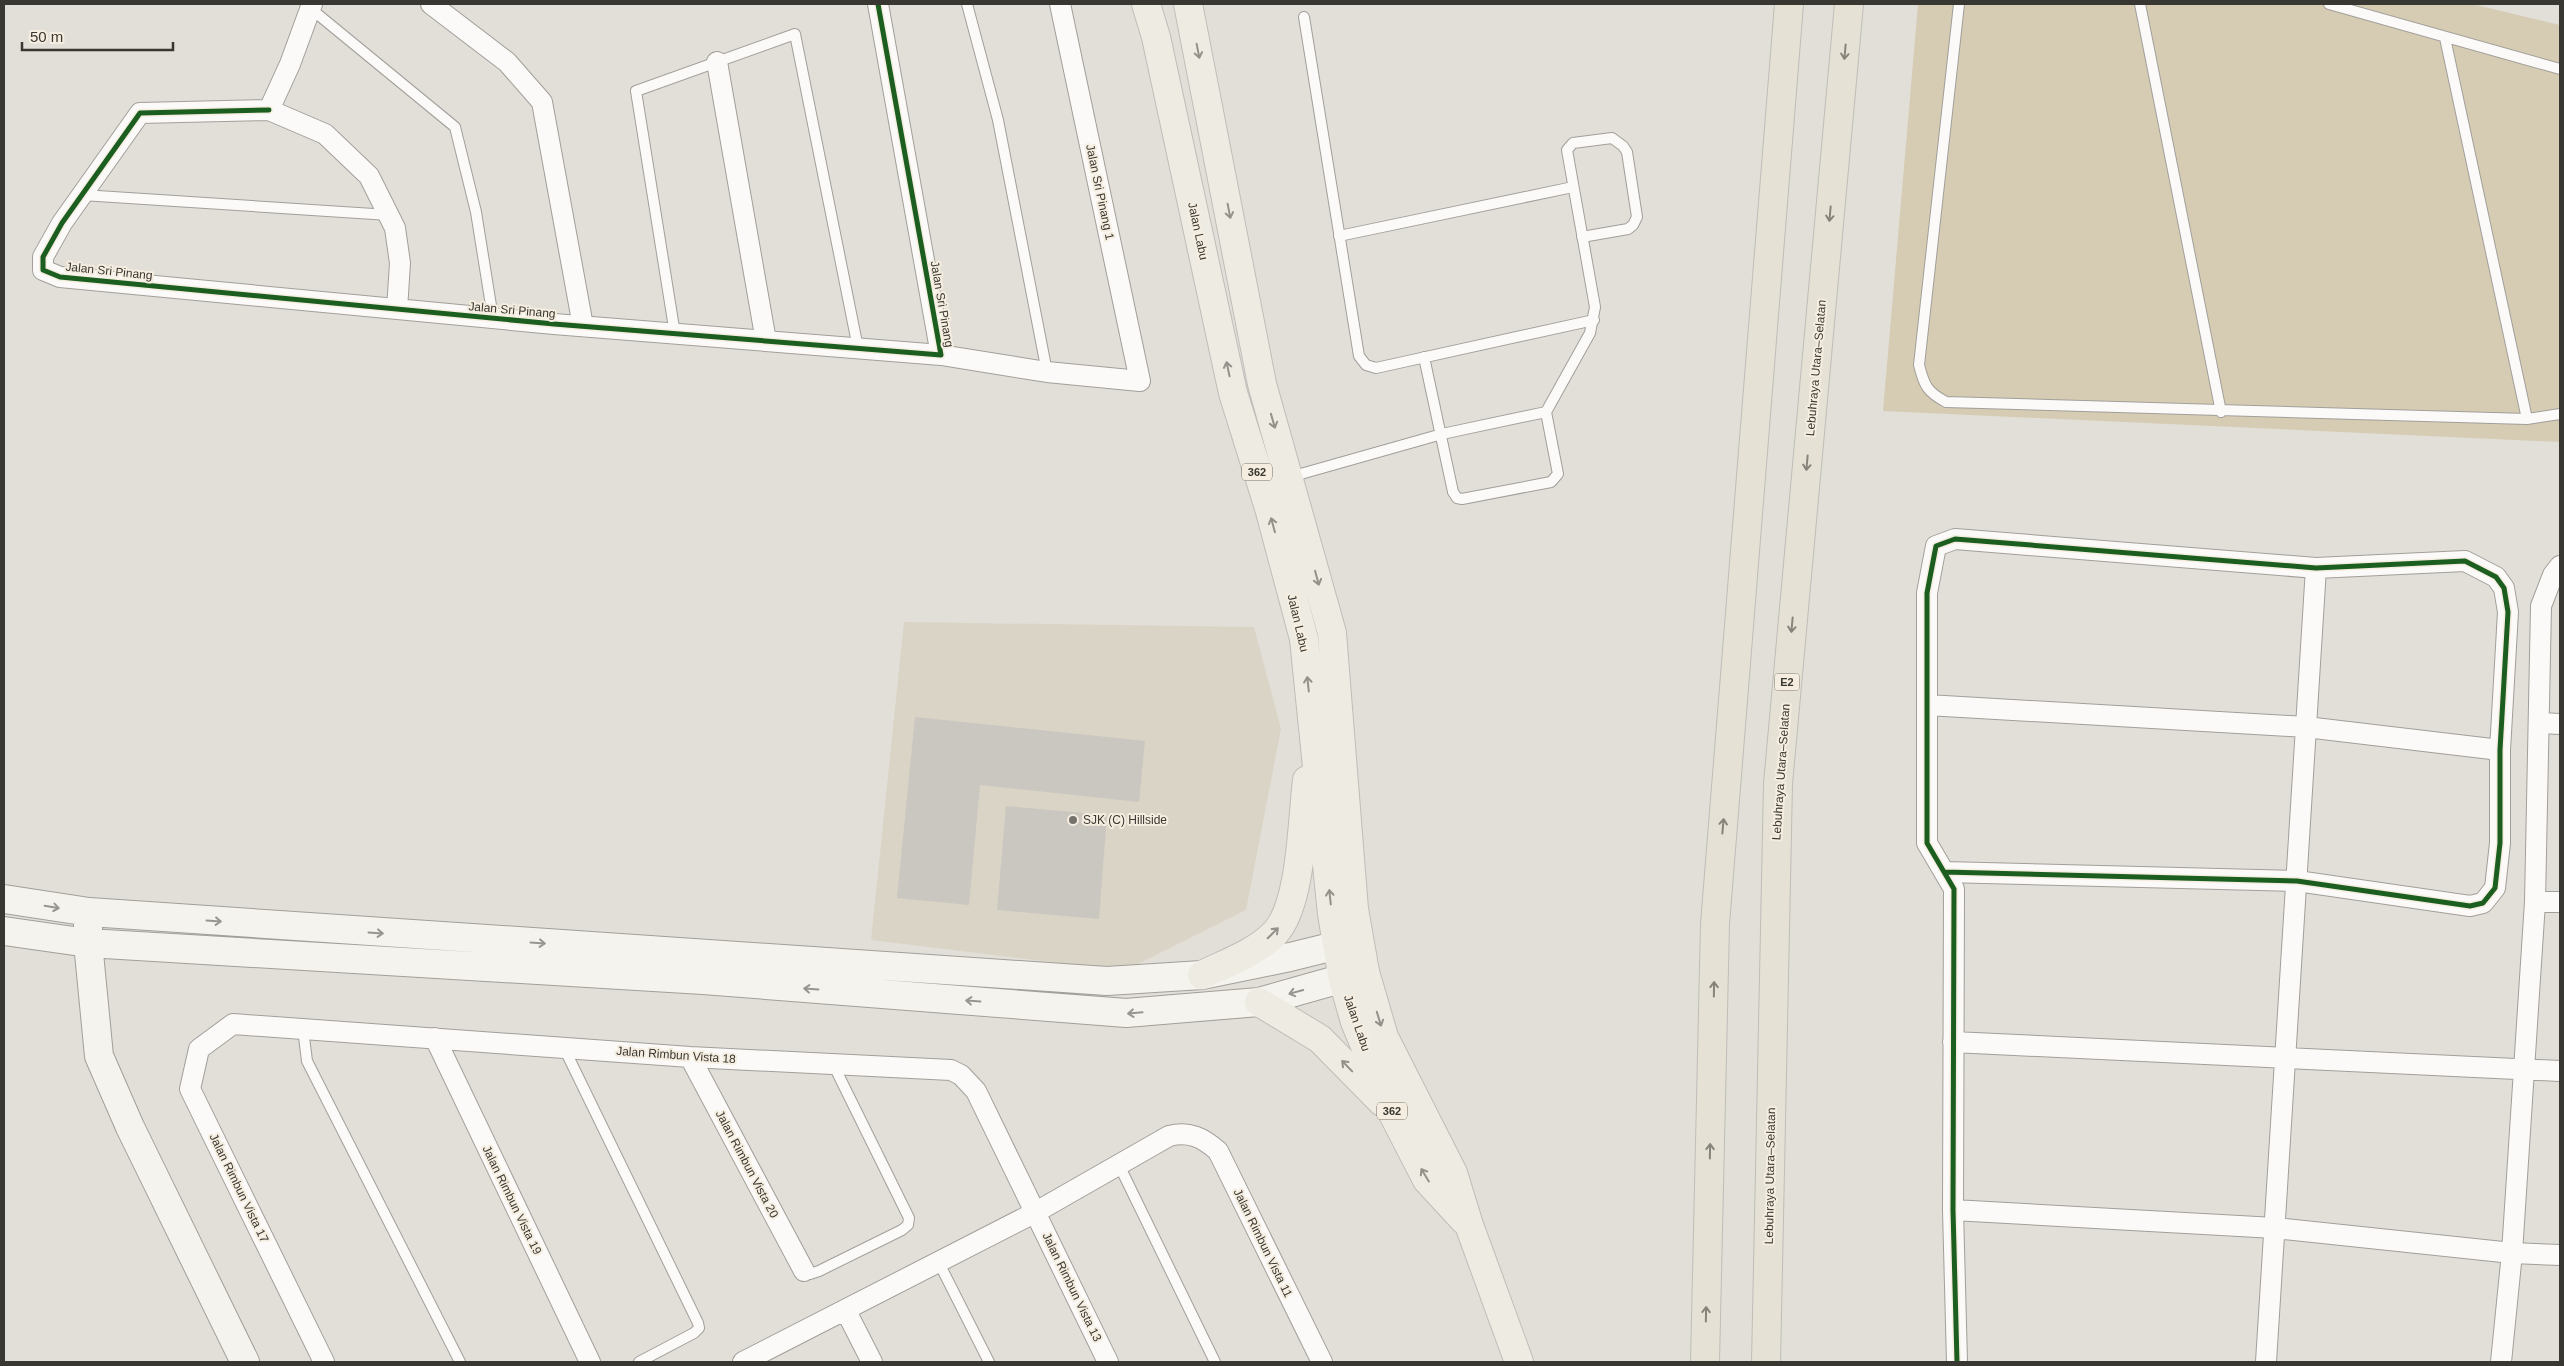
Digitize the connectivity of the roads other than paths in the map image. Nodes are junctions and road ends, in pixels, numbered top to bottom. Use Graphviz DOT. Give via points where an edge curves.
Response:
graph roads {
  1 [pos="431,4"];
  2 [pos="878,4"];
  3 [pos="967,4"];
  4 [pos="1060,4"];
  5 [pos="1146,4"];
  6 [pos="1188,4"];
  7 [pos="1789,4"];
  8 [pos="1849,4"];
  9 [pos="1959,4"];
  10 [pos="2140,4"];
  11 [pos="2328,4"];
  12 [pos="311,6"];
  13 [pos="1304,16"];
  14 [pos="2445,38"];
  15 [pos="717,62"];
  16 [pos="2560,69"];
  17 [pos="269,110"];
  18 [pos="1573,187"];
  19 [pos="82,195"];
  20 [pos="389,215"];
  21 [pos="1339,236"];
  22 [pos="1582,237"];
  23 [pos="398,309"];
  24 [pos="493,318"];
  25 [pos="1594,320"];
  26 [pos="583,326"];
  27 [pos="674,334"];
  28 [pos="766,341"];
  29 [pos="858,348"];
  30 [pos="941,355"];
  31 [pos="1424,357"];
  32 [pos="1048,372"];
  33 [pos="1546,412"];
  34 [pos="2221,412"];
  35 [pos="2560,414"];
  36 [pos="2527,419"];
  37 [pos="1442,434"];
  38 [pos="1289,478"];
  39 [pos="2560,566"];
  40 [pos="2316,568"];
  41 [pos="1927,705"];
  42 [pos="2539,723"];
  43 [pos="2560,724"];
  44 [pos="1313,726"];
  45 [pos="2306,727"];
  46 [pos="2500,750"];
  47 [pos="1944,872"];
  48 [pos="2297,881"];
  49 [pos="4,899"];
  50 [pos="2535,902"];
  51 [pos="2560,902"];
  52 [pos="88,912"];
  53 [pos="4,930"];
  54 [pos="88,943"];
  55 [pos="1348,943"];
  56 [pos="894,965"];
  57 [pos="1202,974"];
  58 [pos="1354,976"];
  59 [pos="893,995"];
  60 [pos="1259,1002"];
  61 [pos="233,1024"];
  62 [pos="303,1029"];
  63 [pos="435,1038"];
  64 [pos="1953,1042"];
  65 [pos="564,1048"];
  66 [pos="690,1057"];
  67 [pos="2286,1058"];
  68 [pos="833,1064"];
  69 [pos="2524,1068"];
  70 [pos="2560,1071"];
  71 [pos="1393,1114"];
  72 [pos="1119,1165"];
  73 [pos="1953,1210"];
  74 [pos="1036,1212"];
  75 [pos="1469,1225"];
  76 [pos="2275,1228"];
  77 [pos="2512,1253"];
  78 [pos="2560,1255"];
  79 [pos="939,1263"];
  80 [pos="804,1271"];
  81 [pos="846,1311"];
  82 [pos="750,1361"];
  83 [pos="245,1362"];
  84 [pos="324,1362"];
  85 [pos="460,1362"];
  86 [pos="590,1362"];
  87 [pos="639,1362"];
  88 [pos="872,1362"];
  89 [pos="989,1362"];
  90 [pos="1108,1362"];
  91 [pos="1215,1362"];
  92 [pos="1322,1362"];
  93 [pos="1519,1362"];
  94 [pos="1705,1362"];
  95 [pos="1766,1362"];
  96 [pos="1956,1362"];
  97 [pos="2266,1362"];
  98 [pos="2501,1362"];
  1 -- 26 [label="street" via="508,62 542,102"];
  2 -- 30 [label="street, Jalan Sri Pinang"];
  3 -- 32 [label="lane" via="998,120"];
  4 -- 32 [label="street, Jalan Sri Pinang 1" via="1140,380"];
  44 -- 5 [label="main road, Jalan Labu / 362, one-way" via="1304,639 1269,508 1233,393 1158,46"];
  6 -- 38 [label="main road, Jalan Labu / 362, one-way" via="1262,384"];
  94 -- 7 [label="highway, one-way" via="1715,924"];
  8 -- 95 [label="highway, Lebuhraya Utara–Selatan / E2, one-way" via="1778,784"];
  9 -- 34 [label="lane" via="1919,365 1931,395 1946,402"];
  10 -- 34 [label="lane"];
  11 -- 14 [label="lane"];
  12 -- 17 [label="street"];
  12 -- 24 [label="lane" via="454,127 476,212"];
  13 -- 21 [label="lane"];
  14 -- 16 [label="lane"];
  14 -- 36 [label="lane"];
  15 -- 27 [label="lane" via="636,91"];
  15 -- 28 [label="street"];
  15 -- 29 [label="lane" via="794,34"];
  17 -- 19 [label="street, Jalan Sri Pinang" via="140,113"];
  17 -- 20 [label="street, Jalan Sri Pinang" via="325,134 369,176"];
  18 -- 21 [label="lane"];
  18 -- 22 [label="lane"];
  18 -- 22 [label="lane" via="1566,150 1569,144 1612,138 1623,146 1627,152 1637,217 1628,229"];
  19 -- 20 [label="lane"];
  19 -- 23 [label="street, Jalan Sri Pinang" via="43,257 43,270 60,277"];
  20 -- 23 [label="street, Jalan Sri Pinang" via="395,228 400,263"];
  21 -- 31 [label="lane" via="1359,356 1366,366 1376,368"];
  22 -- 25 [label="lane" via="1595,307"];
  23 -- 24 [label="street, Jalan Sri Pinang"];
  24 -- 26 [label="street, Jalan Sri Pinang"];
  25 -- 31 [label="lane"];
  25 -- 33 [label="lane"];
  26 -- 27 [label="street, Jalan Sri Pinang"];
  27 -- 28 [label="street, Jalan Sri Pinang"];
  28 -- 29 [label="street, Jalan Sri Pinang"];
  29 -- 30 [label="street, Jalan Sri Pinang"];
  30 -- 32 [label="street"];
  31 -- 37 [label="lane"];
  33 -- 37 [label="lane"];
  33 -- 37 [label="lane" via="1558,474 1551,482 1457,498 1453,492"];
  34 -- 36 [label="lane"];
  35 -- 36 [label="lane"];
  37 -- 38 [label="lane"];
  38 -- 55 [label="main road, Jalan Labu / 362, one-way" via="1332,634 1354,909"];
  39 -- 42 [label="street" via="2552,575 2541,606"];
  40 -- 41 [label="street" via="1954,539 1936,546 1927,593"];
  40 -- 45 [label="street"];
  40 -- 46 [label="street" via="2465,561 2496,577 2504,588 2508,612"];
  41 -- 45 [label="street"];
  41 -- 47 [label="street" via="1927,843"];
  42 -- 43 [label="street"];
  42 -- 50 [label="street"];
  55 -- 44 [label="main road, Jalan Labu / 362, one-way"];
  57 -- 44 [label="main road, one-way" via="1257,947 1286,919 1294,891"];
  45 -- 46 [label="street"];
  45 -- 48 [label="street"];
  46 -- 48 [label="street" via="2497,879 2495,888 2483,903 2470,906"];
  47 -- 48 [label="street"];
  47 -- 64 [label="street" via="1954,888"];
  48 -- 67 [label="street"];
  49 -- 52 [label="street, one-way"];
  50 -- 51 [label="street"];
  50 -- 69 [label="street"];
  52 -- 54 [label="street"];
  52 -- 56 [label="street, one-way"];
  53 -- 54 [label="street"];
  59 -- 54 [label="street, one-way" via="703,980"];
  54 -- 83 [label="street" via="99,1056 130,1127"];
  55 -- 57 [label="street" via="1290,958"];
  55 -- 58 [label="main road, Jalan Labu / 362"];
  56 -- 57 [label="street" via="1107,981"];
  56 -- 59 [label="street"];
  58 -- 60 [label="street, one-way"];
  58 -- 71 [label="main road, Jalan Labu / 362" via="1355,1022"];
  58 -- 75 [label="main road, Jalan Labu / 362, one-way" via="1453,1173"];
  60 -- 59 [label="street, one-way" via="1126,1013"];
  71 -- 60 [label="main road, one-way" via="1320,1039"];
  61 -- 62 [label="street, Jalan Rimbun Vista 18"];
  61 -- 84 [label="street, Jalan Rimbun Vista 17" via="199,1049 190,1089"];
  62 -- 63 [label="street, Jalan Rimbun Vista 18"];
  62 -- 85 [label="lane" via="308,1062"];
  63 -- 65 [label="street, Jalan Rimbun Vista 18"];
  63 -- 86 [label="street, Jalan Rimbun Vista 19"];
  64 -- 67 [label="street"];
  64 -- 73 [label="street"];
  65 -- 66 [label="street, Jalan Rimbun Vista 18"];
  65 -- 87 [label="lane" via="698,1323 699,1328 694,1333"];
  66 -- 68 [label="street, Jalan Rimbun Vista 18"];
  66 -- 80 [label="street, Jalan Rimbun Vista 20"];
  67 -- 69 [label="street"];
  67 -- 76 [label="street"];
  68 -- 74 [label="street, Jalan Rimbun Vista 18" via="951,1070 961,1075 976,1091"];
  68 -- 80 [label="lane" via="909,1218 908,1225 902,1230 819,1272 810,1274"];
  69 -- 70 [label="street"];
  69 -- 77 [label="street"];
  75 -- 71 [label="main road, Jalan Labu / 362, one-way" via="1427,1180"];
  72 -- 74 [label="street"];
  72 -- 91 [label="lane"];
  72 -- 92 [label="street, Jalan Rimbun Vista 11" via="1169,1136 1181,1133 1193,1134 1218,1150"];
  73 -- 76 [label="street"];
  73 -- 96 [label="street"];
  74 -- 79 [label="street"];
  74 -- 90 [label="street, Jalan Rimbun Vista 13"];
  75 -- 93 [label="main road, Jalan Labu / 362"];
  76 -- 77 [label="street"];
  76 -- 97 [label="street"];
  77 -- 78 [label="street"];
  77 -- 98 [label="street"];
  79 -- 81 [label="street"];
  79 -- 89 [label="lane"];
  81 -- 82 [label="street"];
  81 -- 88 [label="street"];
}
